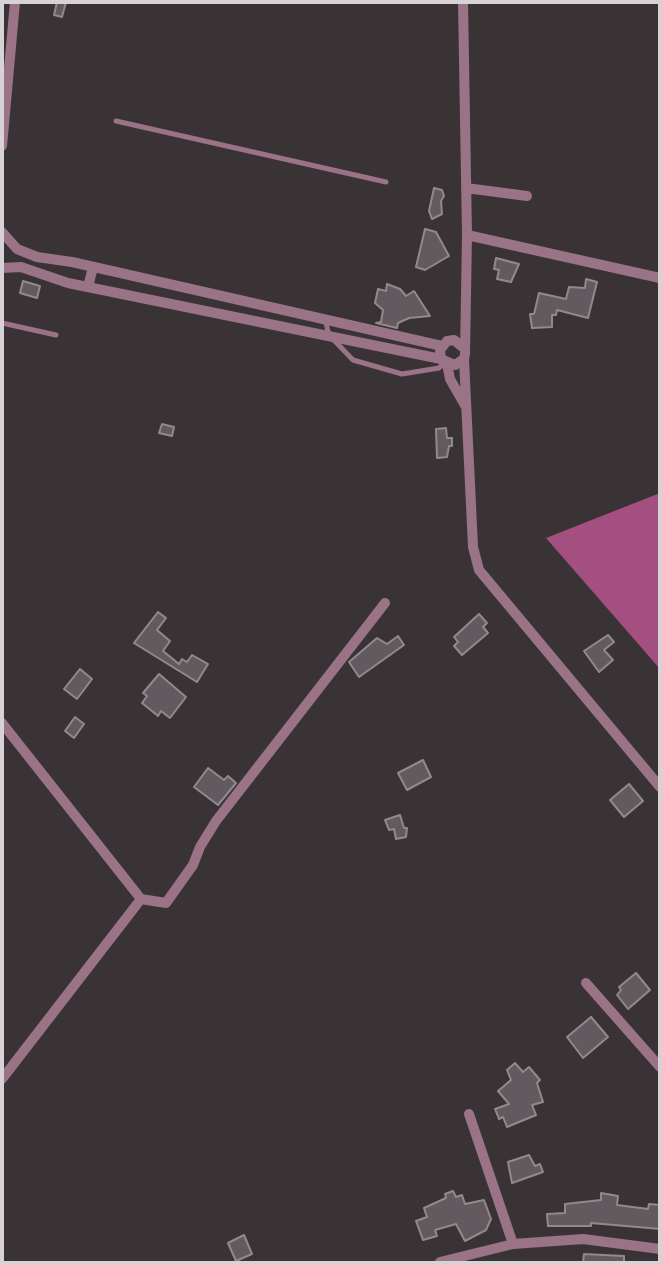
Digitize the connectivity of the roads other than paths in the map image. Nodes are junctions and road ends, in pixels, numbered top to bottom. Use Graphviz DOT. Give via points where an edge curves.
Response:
graph roads {
  1 [pos="15,2"];
  2 [pos="463,2"];
  3 [pos="116,121"];
  4 [pos="2,146"];
  5 [pos="386,181"];
  6 [pos="466,188"];
  7 [pos="527,196"];
  8 [pos="2,232"];
  9 [pos="467,235"];
  10 [pos="55,260"];
  11 [pos="93,267"];
  12 [pos="2,268"];
  13 [pos="51,277"];
  14 [pos="660,278"];
  15 [pos="88,287"];
  16 [pos="325,319"];
  17 [pos="2,323"];
  18 [pos="465,324"];
  19 [pos="353,326"];
  20 [pos="56,335"];
  21 [pos="329,335"];
  22 [pos="412,339"];
  23 [pos="454,340"];
  24 [pos="351,341"];
  25 [pos="442,346"];
  26 [pos="464,348"];
  27 [pos="407,354"];
  28 [pos="464,359"];
  29 [pos="444,362"];
  30 [pos="468,410"];
  31 [pos="385,603"];
  32 [pos="2,723"];
  33 [pos="660,787"];
  34 [pos="141,899"];
  35 [pos="586,983"];
  36 [pos="660,1067"];
  37 [pos="2,1079"];
  38 [pos="469,1114"];
  39 [pos="513,1244"];
  40 [pos="660,1249"];
  41 [pos="440,1262"];
  1 -- 4 [label="street"];
  2 -- 6 [label="street"];
  3 -- 5 [label="lane"];
  6 -- 7 [label="street"];
  6 -- 9 [label="street"];
  8 -- 10 [label="street" via="18,249"];
  9 -- 14 [label="street"];
  9 -- 18 [label="street"];
  10 -- 11 [label="street"];
  10 -- 13 [label="street"];
  11 -- 15 [label="street"];
  11 -- 16 [label="street"];
  12 -- 13 [label="street"];
  13 -- 15 [label="street"];
  15 -- 21 [label="street"];
  16 -- 19 [label="street"];
  16 -- 21 [label="lane"];
  17 -- 20 [label="lane"];
  18 -- 23 [label="street"];
  18 -- 26 [label="street"];
  19 -- 22 [label="street"];
  19 -- 24 [label="lane"];
  21 -- 24 [label="street"];
  21 -- 29 [label="lane" via="353,360 402,374 439,368"];
  22 -- 25 [label="street"];
  22 -- 27 [label="street"];
  23 -- 25 [label="street"];
  23 -- 26 [label="street"];
  24 -- 27 [label="street"];
  25 -- 29 [label="street"];
  26 -- 28 [label="street"];
  27 -- 29 [label="street"];
  28 -- 29 [label="street" via="455,365"];
  28 -- 30 [label="street"];
  29 -- 30 [label="street"];
  30 -- 33 [label="street" via="472,547 479,570"];
  31 -- 34 [label="street" via="216,821 166,903"];
  32 -- 34 [label="street"];
  34 -- 37 [label="street"];
  35 -- 36 [label="street"];
  38 -- 39 [label="street"];
  39 -- 40 [label="street" via="583,1239"];
  39 -- 41 [label="street"];
}
